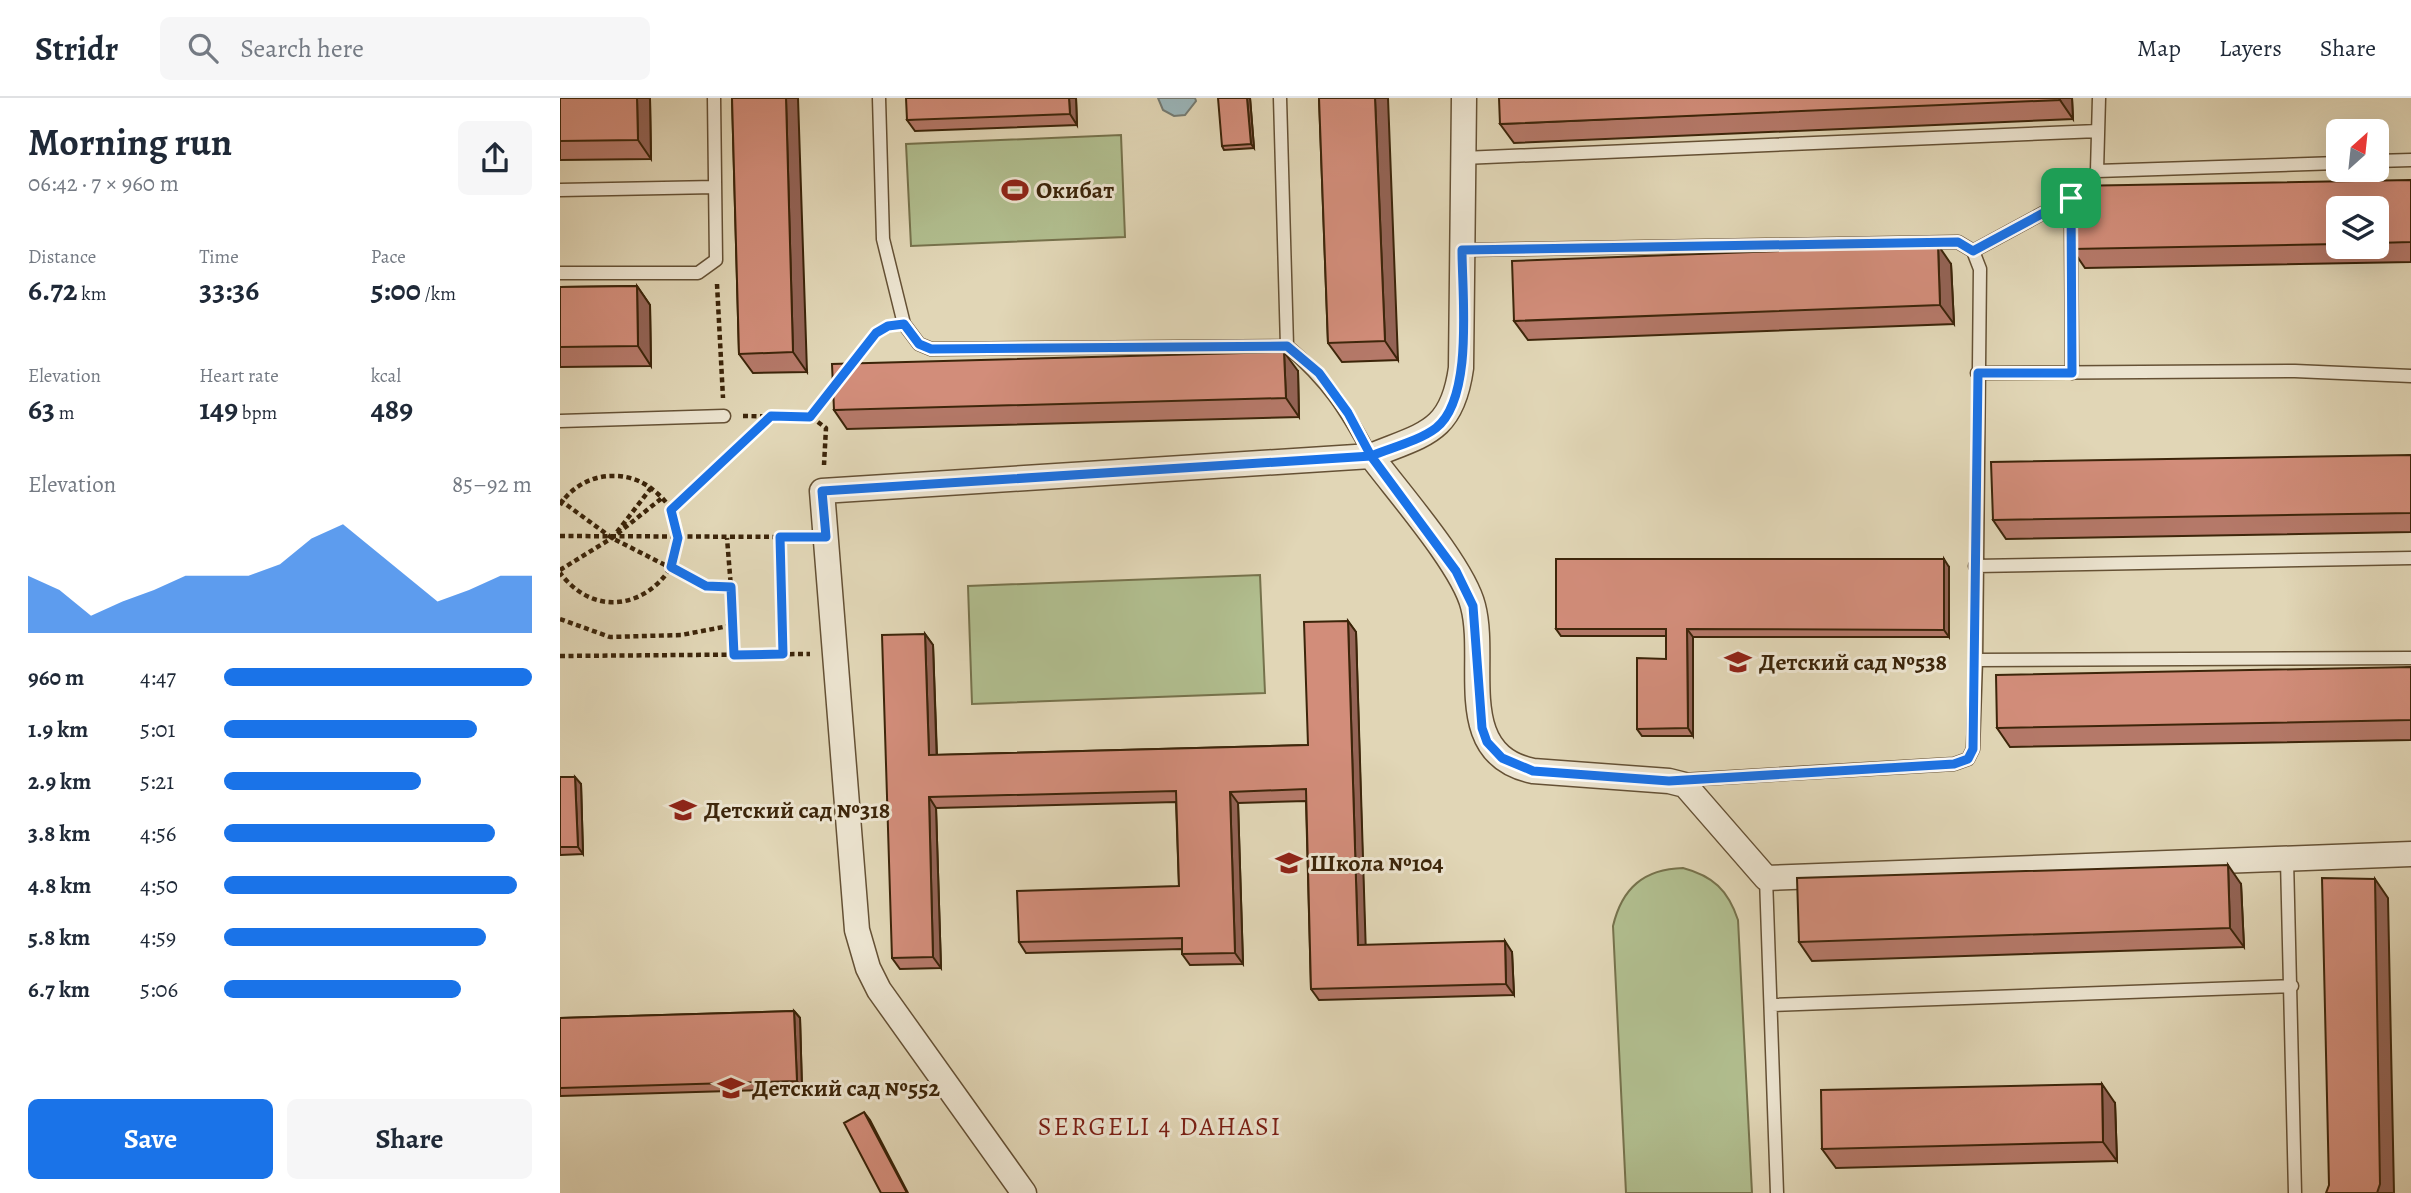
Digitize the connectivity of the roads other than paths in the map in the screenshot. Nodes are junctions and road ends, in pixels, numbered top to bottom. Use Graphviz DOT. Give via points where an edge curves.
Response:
graph roads {
  1 [pos="713,98"];
  2 [pos="879,98"];
  3 [pos="1280,98"];
  4 [pos="1464,98"];
  5 [pos="2099,98"];
  6 [pos="2098,131"];
  7 [pos="1463,158"];
  8 [pos="2411,160"];
  9 [pos="2389,161"];
  10 [pos="2326,163"];
  11 [pos="2097,171"];
  12 [pos="715,187"];
  13 [pos="560,190"];
  14 [pos="2071,198"];
  15 [pos="1462,250"];
  16 [pos="1973,251"];
  17 [pos="560,273"];
  18 [pos="1287,346"];
  19 [pos="1978,373"];
  20 [pos="2072,373"];
  21 [pos="2411,376"];
  22 [pos="724,416"];
  23 [pos="560,421"];
  24 [pos="1371,456"];
  25 [pos="2411,558"];
  26 [pos="1975,566"];
  27 [pos="2411,658"];
  28 [pos="1976,660"];
  29 [pos="1669,781"];
  30 [pos="2411,854"];
  31 [pos="2287,859"];
  32 [pos="1766,878"];
  33 [pos="2292,986"];
  34 [pos="1772,1005"];
  35 [pos="1024,1193"];
  36 [pos="1777,1193"];
  37 [pos="2295,1193"];
  1 -- 12 [label="lane"];
  2 -- 18 [label="lane" via="883,239 904,324 919,344 931,349"];
  3 -- 18 [label="lane"];
  4 -- 7 [label="street"];
  5 -- 6 [label="lane"];
  6 -- 7 [label="lane"];
  6 -- 11 [label="lane"];
  7 -- 15 [label="street"];
  8 -- 9 [label="lane"];
  10 -- 11 [label="lane"];
  11 -- 14 [label="lane"];
  12 -- 13 [label="lane"];
  12 -- 17 [label="lane" via="716,260 698,273"];
  14 -- 16 [label="lane"];
  14 -- 20 [label="lane"];
  15 -- 16 [label="lane" via="1958,242"];
  15 -- 24 [label="street" via="1461,368 1453,402 1435,429"];
  16 -- 19 [label="lane" via="1980,268"];
  18 -- 24 [label="lane" via="1319,373"];
  19 -- 20 [label="lane"];
  19 -- 26 [label="lane"];
  20 -- 21 [label="lane" via="2295,371"];
  22 -- 23 [label="lane"];
  24 -- 29 [label="street" via="1456,571 1473,606 1480,716 1494,751 1533,771"];
  24 -- 35 [label="street" via="822,491 858,930 868,968"];
  25 -- 26 [label="lane"];
  26 -- 28 [label="lane"];
  27 -- 28 [label="lane"];
  28 -- 29 [label="lane" via="1973,749 1968,759 1954,764"];
  29 -- 32 [label="street" via="1685,785 1697,796"];
  30 -- 31 [label="street"];
  31 -- 32 [label="street"];
  31 -- 33 [label="lane"];
  32 -- 34 [label="lane"];
  33 -- 34 [label="lane"];
  33 -- 37 [label="lane"];
  34 -- 36 [label="lane"];
}
